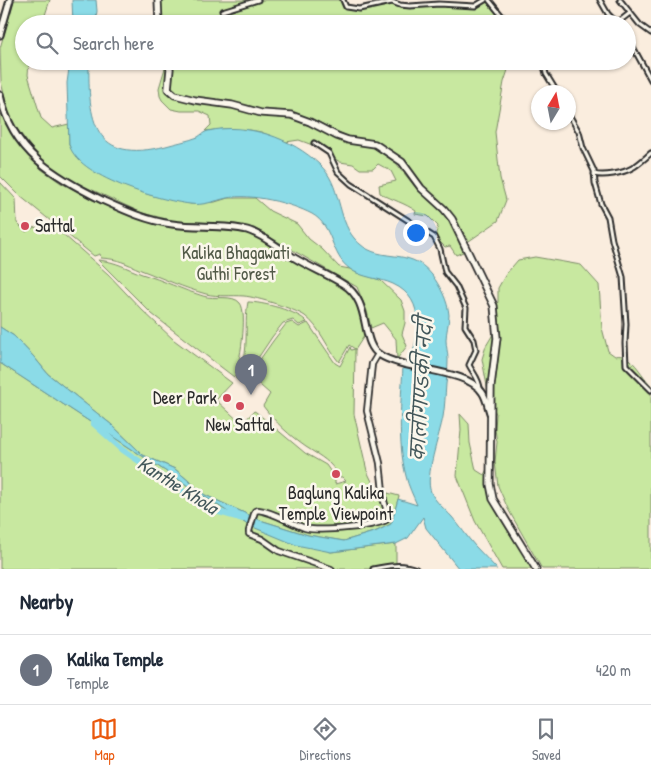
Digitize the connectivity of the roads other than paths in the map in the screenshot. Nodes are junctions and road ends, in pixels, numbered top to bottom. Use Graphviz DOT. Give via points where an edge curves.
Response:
graph roads {
  1 [pos="10,0"];
  2 [pos="158,0"];
  3 [pos="258,0"];
  4 [pos="343,0"];
  5 [pos="485,0"];
  6 [pos="489,0"];
  7 [pos="600,0"];
  8 [pos="620,0"];
  9 [pos="222,11"];
  10 [pos="630,12"];
  11 [pos="159,15"];
  12 [pos="501,15"];
  13 [pos="609,15"];
  14 [pos="627,15"];
  15 [pos="632,15"];
  16 [pos="636,20"];
  17 [pos="651,33"];
  18 [pos="0,35"];
  19 [pos="636,52"];
  20 [pos="170,70"];
  21 [pos="545,70"];
  22 [pos="651,80"];
  23 [pos="553,85"];
  24 [pos="0,94"];
  25 [pos="576,127"];
  26 [pos="314,143"];
  27 [pos="651,153"];
  28 [pos="594,174"];
  29 [pos="378,354"];
  30 [pos="480,390"];
  31 [pos="651,390"];
  32 [pos="490,414"];
  33 [pos="331,569"];
  34 [pos="373,569"];
  35 [pos="416,569"];
  36 [pos="536,569"];
  1 -- 18 [label="main road"];
  2 -- 11 [label="highway"];
  3 -- 9 [label="street"];
  4 -- 5 [label="street" via="346,7 359,9 392,2 400,6 475,6"];
  6 -- 12 [label="street"];
  7 -- 13 [label="street"];
  8 -- 10 [label="street"];
  10 -- 14 [label="street"];
  10 -- 15 [label="street"];
  16 -- 17 [label="street"];
  19 -- 22 [label="street"];
  20 -- 32 [label="highway" via="168,89 175,95 261,113 291,115 348,140 375,144 402,162 421,188 444,209 460,233 494,306 497,338"];
  21 -- 23 [label="street"];
  24 -- 29 [label="main road" via="5,115 25,146 42,164 69,183 159,222 249,231 345,285 360,301 371,345"];
  25 -- 28 [label="street"];
  26 -- 30 [label="street" via="329,153 338,172 350,184 434,237 445,272 466,308 465,326 476,350 469,364 480,382"];
  27 -- 28 [label="street" via="627,171"];
  28 -- 31 [label="street" via="623,277 626,365"];
  29 -- 30 [label="main road" via="396,362 458,377"];
  29 -- 33 [label="main road" via="372,364 368,411 388,518 376,524 312,530 263,511 255,511 249,531 254,538 262,539 279,551"];
  30 -- 32 [label="main road"];
  32 -- 36 [label="highway" via="489,470 493,499"];
  34 -- 35 [label="street" via="402,566"];
}
